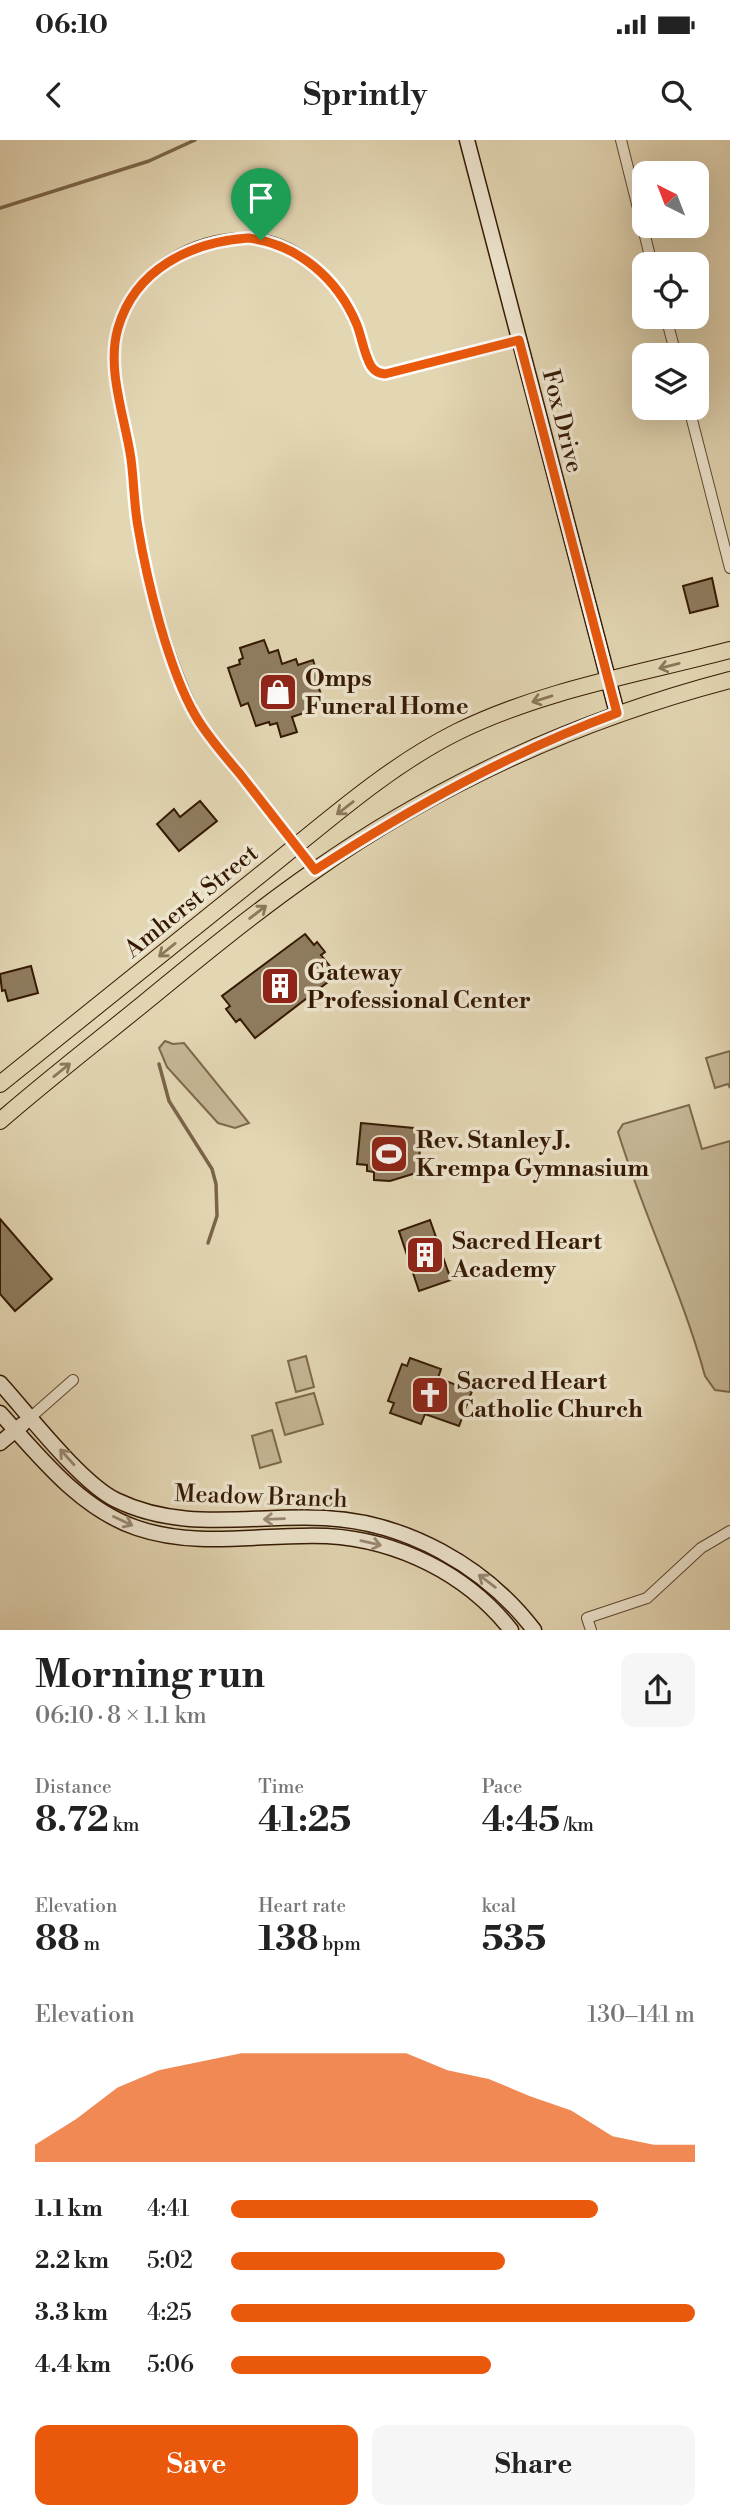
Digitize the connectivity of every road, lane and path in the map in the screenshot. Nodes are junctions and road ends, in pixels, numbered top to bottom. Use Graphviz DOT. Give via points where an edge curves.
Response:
graph roads {
  1 [pos="467,140"];
  2 [pos="621,140"];
  3 [pos="649,252"];
  4 [pos="519,340"];
  5 [pos="692,420"];
  6 [pos="730,568"];
  7 [pos="730,650"];
  8 [pos="730,669"];
  9 [pos="730,680"];
  10 [pos="608,681"];
  11 [pos="699,688"];
  12 [pos="617,713"];
  13 [pos="296,846"];
  14 [pos="315,870"];
  15 [pos="25,1063"];
  16 [pos="0,1084"];
  17 [pos="5,1117"];
  18 [pos="73,1380"];
  19 [pos="0,1383"];
  20 [pos="0,1413"];
  21 [pos="31,1417"];
  22 [pos="16,1430"];
  23 [pos="0,1443"];
  24 [pos="730,1531"];
  25 [pos="511,1630"];
  26 [pos="534,1630"];
  27 [pos="591,1630"];
  1 -- 4 [label="main road, Fox Drive"];
  2 -- 3 [label="street"];
  4 -- 10 [label="main road, Fox Drive"];
  4 -- 13 [label="street" via="379,373 371,366 348,308 326,276 297,254 248,238 188,250 156,270 132,297 118,329 114,362 138,525 172,658 183,690 207,732"];
  5 -- 6 [label="street"];
  7 -- 10 [label="main road, Amherst Street, one-way"];
  8 -- 11 [label="main road"];
  9 -- 11 [label="main road, Amherst Street"];
  10 -- 12 [label="main road, Fox Drive"];
  10 -- 13 [label="main road, Amherst Street, one-way" via="521,705 457,732 394,769"];
  11 -- 12 [label="main road, Amherst Street"];
  12 -- 14 [label="main road, Amherst Street" via="481,772"];
  13 -- 14 [label="street"];
  13 -- 15 [label="main road, Amherst Street, one-way"];
  17 -- 14 [label="main road, Amherst Street, one-way"];
  15 -- 16 [label="main road, Amherst Street"];
  15 -- 17 [label="main road" via="10,1087"];
  18 -- 21 [label="street"];
  19 -- 21 [label="main road, Meadow Branch"];
  20 -- 22 [label="main road, Meadow Branch"];
  21 -- 22 [label="main road"];
  26 -- 21 [label="main road, Meadow Branch, one-way" via="497,1589 451,1557 418,1540 363,1522 324,1518 177,1520 114,1499 90,1482"];
  22 -- 23 [label="main road"];
  22 -- 25 [label="main road, Meadow Branch, one-way" via="78,1494 136,1528 221,1540 327,1536 380,1545 426,1562 466,1585"];
  24 -- 27 [label="street" via="701,1549 647,1598 587,1618"];
}
